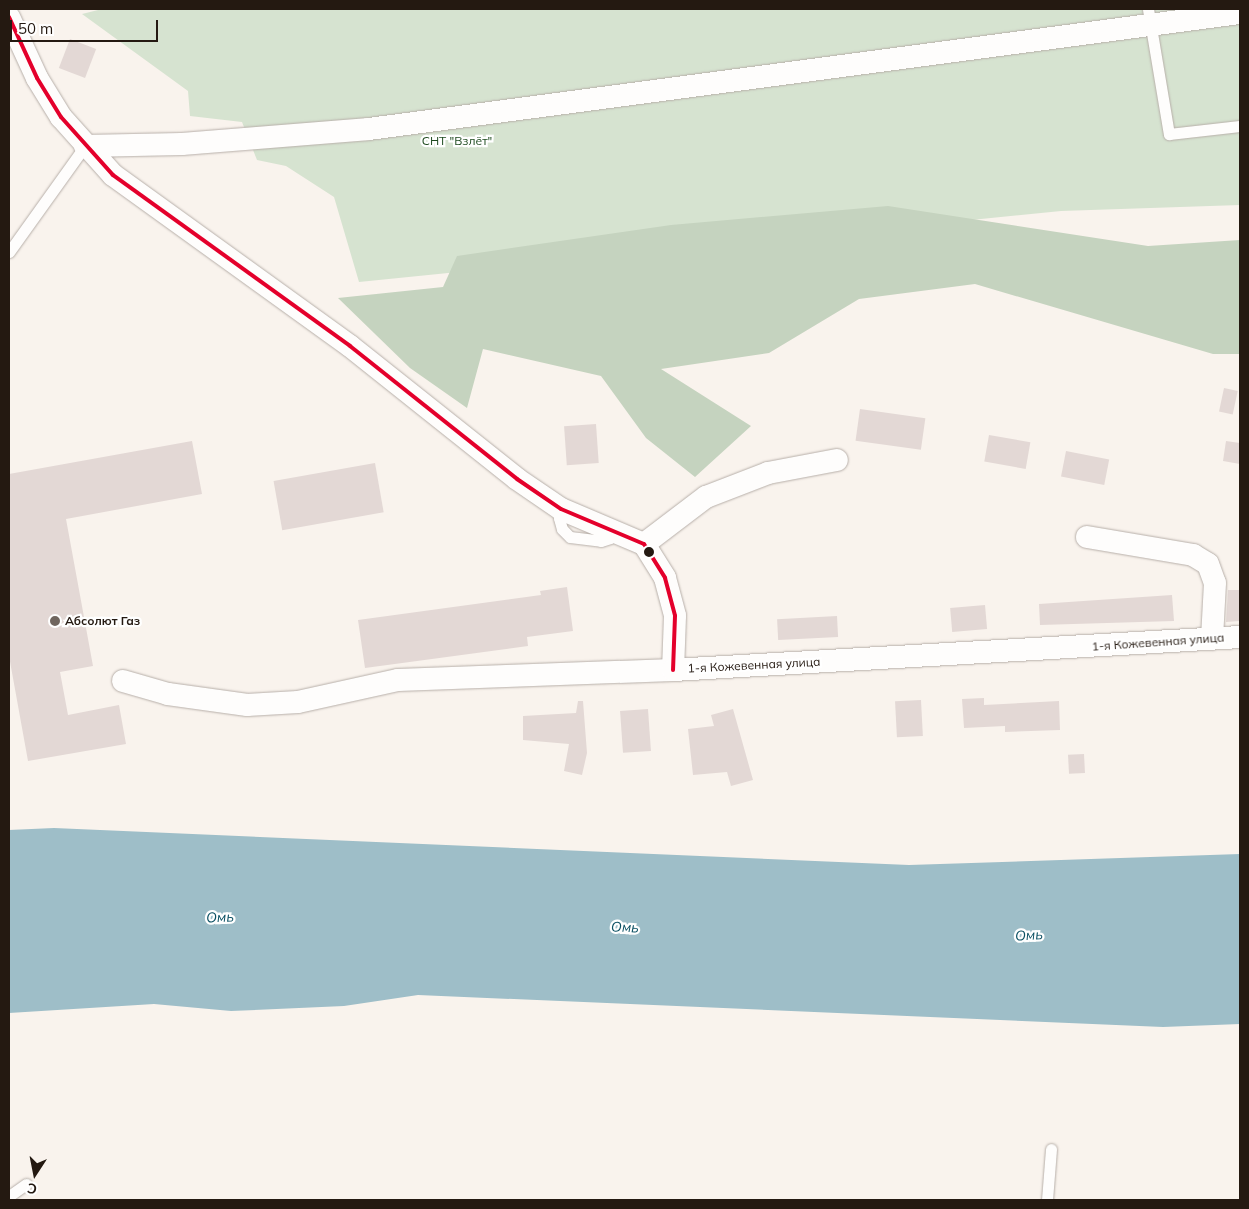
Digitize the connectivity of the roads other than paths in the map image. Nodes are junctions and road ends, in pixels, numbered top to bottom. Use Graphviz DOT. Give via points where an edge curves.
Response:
graph roads {
  1 [pos="1240,13"];
  2 [pos="1150,16"];
  3 [pos="9,17"];
  4 [pos="1240,126"];
  5 [pos="85,146"];
  6 [pos="9,252"];
  7 [pos="837,460"];
  8 [pos="1087,538"];
  9 [pos="644,544"];
  10 [pos="1240,637"];
  11 [pos="1212,638"];
  12 [pos="673,670"];
  13 [pos="123,681"];
  14 [pos="1051,1149"];
  15 [pos="26,1184"];
  16 [pos="9,1196"];
  17 [pos="1048,1200"];
  1 -- 2 [label="street"];
  2 -- 4 [label="lane" via="1169,134"];
  2 -- 5 [label="street" via="369,129 182,144"];
  3 -- 5 [label="street" via="37,78 61,117"];
  5 -- 6 [label="lane"];
  5 -- 9 [label="street" via="113,175 350,346 517,479 561,509"];
  7 -- 9 [label="street" via="768,473 706,497"];
  8 -- 11 [label="street" via="1193,555 1208,564 1215,584"];
  9 -- 12 [label="street" via="664,578 675,616"];
  10 -- 11 [label="street, 1-я Кожевенная улица"];
  11 -- 12 [label="street, 1-я Кожевенная улица"];
  12 -- 13 [label="street, 1-я Кожевенная улица" via="398,680 298,702 247,705 168,694"];
  14 -- 17 [label="lane"];
  15 -- 16 [label="lane"];
}
